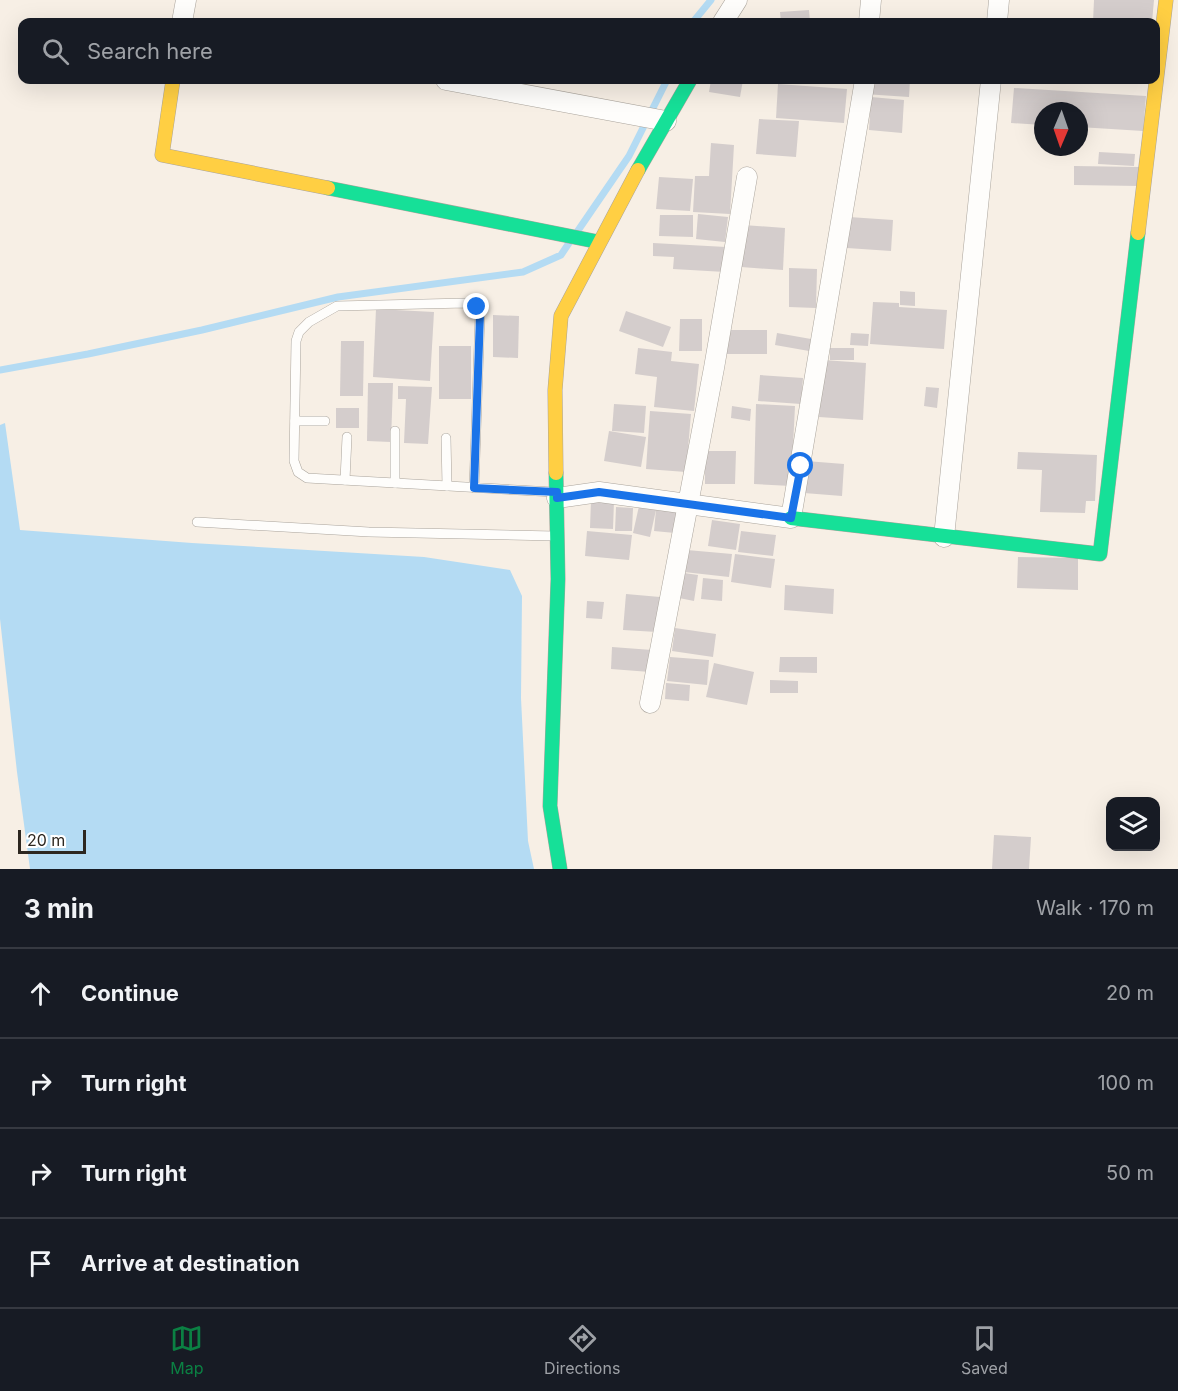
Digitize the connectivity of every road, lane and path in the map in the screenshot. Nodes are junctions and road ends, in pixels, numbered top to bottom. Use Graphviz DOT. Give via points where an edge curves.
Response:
graph roads {
  1 [pos="186,0"];
  2 [pos="737,0"];
  3 [pos="871,0"];
  4 [pos="999,0"];
  5 [pos="1166,0"];
  6 [pos="183,18"];
  7 [pos="726,18"];
  8 [pos="869,18"];
  9 [pos="997,18"];
  10 [pos="1160,50"];
  11 [pos="173,84"];
  12 [pos="468,84"];
  13 [pos="687,84"];
  14 [pos="864,84"];
  15 [pos="991,84"];
  16 [pos="1156,84"];
  17 [pos="663,120"];
  18 [pos="747,177"];
  19 [pos="599,242"];
  20 [pos="294,421"];
  21 [pos="325,421"];
  22 [pos="395,431"];
  23 [pos="347,437"];
  24 [pos="446,438"];
  25 [pos="345,480"];
  26 [pos="395,483"];
  27 [pos="447,486"];
  28 [pos="474,488"];
  29 [pos="557,495"];
  30 [pos="687,503"];
  31 [pos="791,518"];
  32 [pos="197,522"];
  33 [pos="557,536"];
  34 [pos="944,537"];
  35 [pos="650,703"];
  36 [pos="560,869"];
  1 -- 6 [label="street"];
  2 -- 7 [label="street"];
  3 -- 8 [label="street"];
  4 -- 9 [label="street"];
  5 -- 10 [label="street"];
  11 -- 19 [label="street" via="162,155"];
  12 -- 17 [label="street"];
  13 -- 17 [label="street"];
  14 -- 31 [label="street"];
  15 -- 34 [label="street"];
  16 -- 34 [label="street" via="1100,554"];
  17 -- 19 [label="street"];
  18 -- 30 [label="street"];
  19 -- 29 [label="street" via="561,316 555,390"];
  20 -- 21 [label="lane"];
  20 -- 25 [label="lane" via="297,472 307,478"];
  20 -- 28 [label="lane" via="296,340 309,322 337,306 354,304 466,303 477,307 480,315"];
  22 -- 26 [label="lane"];
  23 -- 25 [label="lane"];
  24 -- 27 [label="lane"];
  25 -- 26 [label="lane"];
  26 -- 27 [label="lane"];
  27 -- 28 [label="lane"];
  28 -- 29 [label="lane"];
  29 -- 30 [label="street" via="599,492"];
  29 -- 33 [label="street"];
  30 -- 31 [label="street"];
  30 -- 35 [label="street"];
  31 -- 34 [label="street"];
  32 -- 33 [label="lane" via="369,532"];
  33 -- 36 [label="street" via="550,806"];
}
